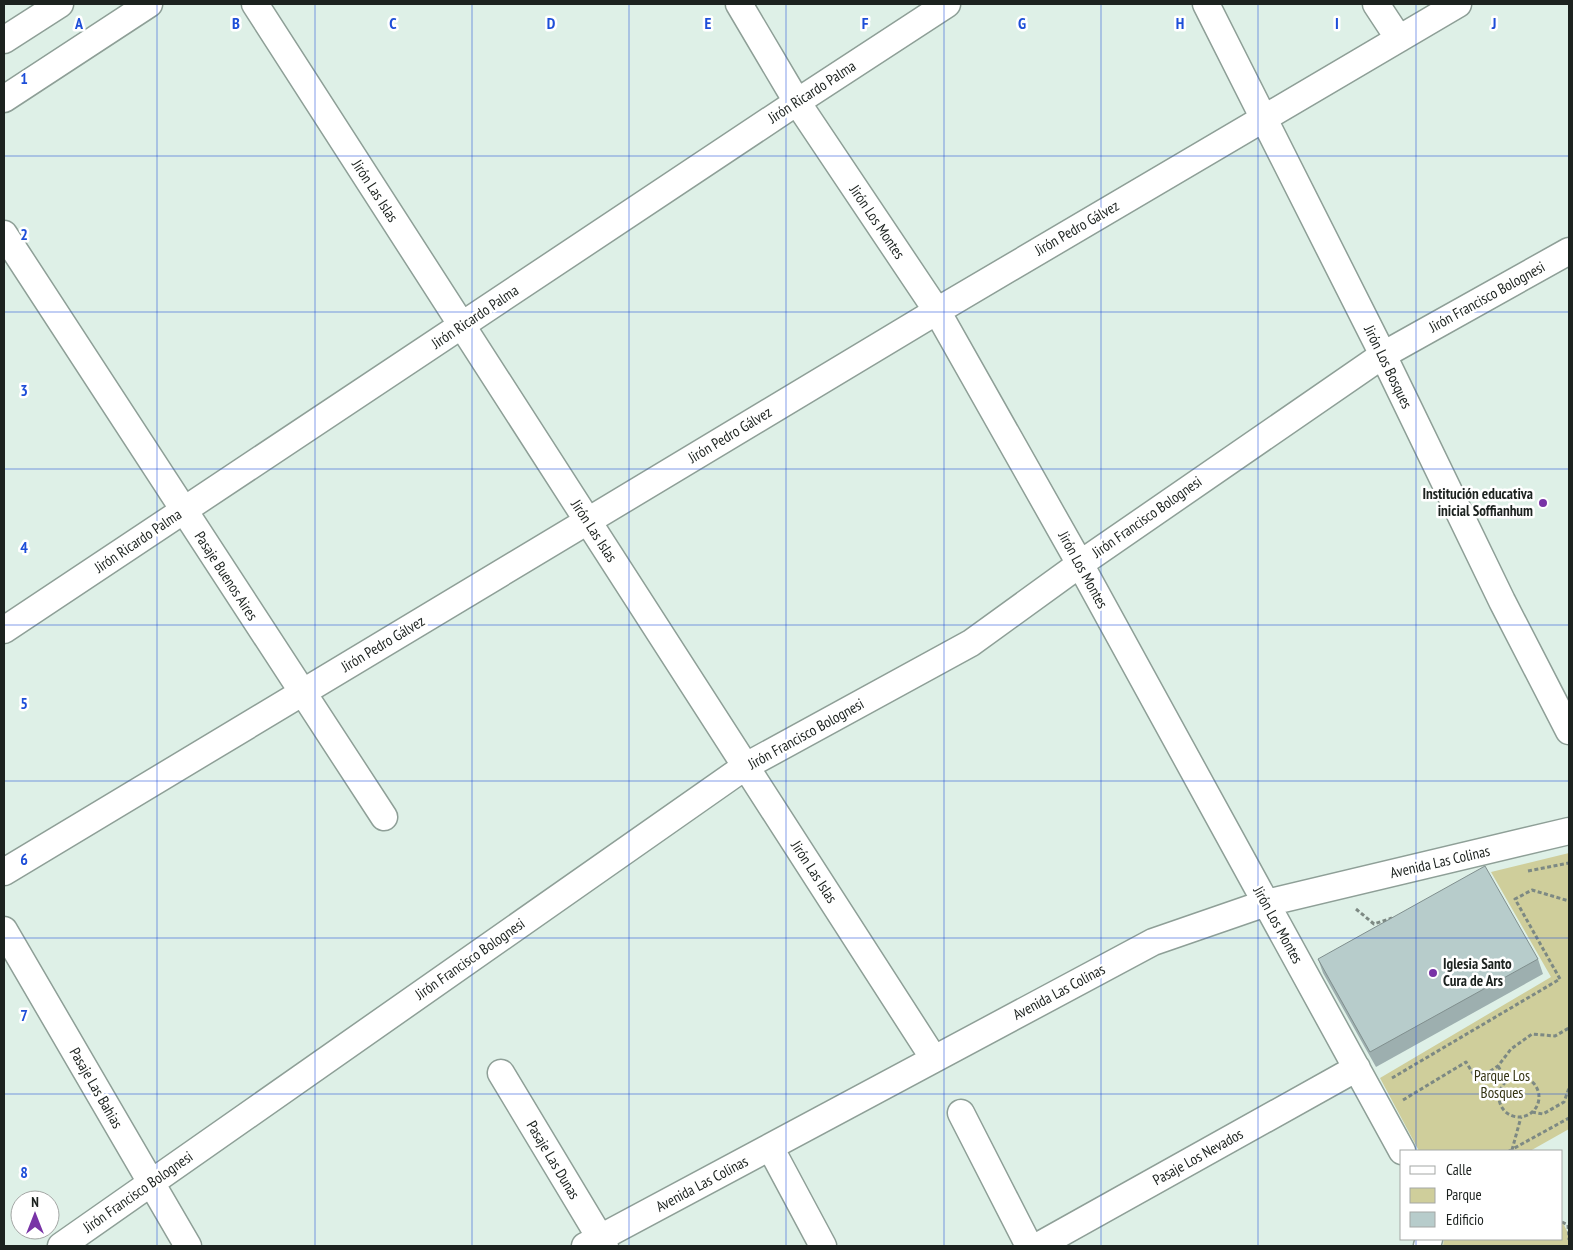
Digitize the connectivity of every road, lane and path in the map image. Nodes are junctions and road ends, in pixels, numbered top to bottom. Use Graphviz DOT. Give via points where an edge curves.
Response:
graph roads {
  1 [pos="60,4"];
  2 [pos="149,4"];
  3 [pos="254,4"];
  4 [pos="739,4"];
  5 [pos="947,4"];
  6 [pos="1206,4"];
  7 [pos="1376,4"];
  8 [pos="1458,4"];
  9 [pos="1399,39"];
  10 [pos="4,40"];
  11 [pos="4,99"];
  12 [pos="797,102"];
  13 [pos="1264,118"];
  14 [pos="4,234"];
  15 [pos="1569,251"];
  16 [pos="937,310"];
  17 [pos="462,326"];
  18 [pos="1383,355"];
  19 [pos="184,510"];
  20 [pos="587,520"];
  21 [pos="1080,564"];
  22 [pos="4,630"];
  23 [pos="302,692"];
  24 [pos="1569,731"];
  25 [pos="746,766"];
  26 [pos="384,817"];
  27 [pos="1569,831"];
  28 [pos="4,872"];
  29 [pos="1569,901"];
  30 [pos="1266,903"];
  31 [pos="1351,905"];
  32 [pos="1393,918"];
  33 [pos="4,930"];
  34 [pos="1569,1029"];
  35 [pos="934,1059"];
  36 [pos="1498,1066"];
  37 [pos="1357,1068"];
  38 [pos="501,1073"];
  39 [pos="1388,1081"];
  40 [pos="1507,1081"];
  41 [pos="1569,1088"];
  42 [pos="1400,1102"];
  43 [pos="1532,1112"];
  44 [pos="961,1113"];
  45 [pos="1521,1116"];
  46 [pos="1569,1118"];
  47 [pos="770,1147"];
  48 [pos="1401,1150"];
  49 [pos="1511,1150"];
  50 [pos="152,1182"];
  51 [pos="1563,1222"];
  52 [pos="1569,1240"];
  53 [pos="597,1243"];
  54 [pos="61,1246"];
  55 [pos="188,1246"];
  56 [pos="823,1246"];
  57 [pos="1029,1246"];
  58 [pos="1038,1246"];
  1 -- 10 [label="street"];
  2 -- 11 [label="street"];
  3 -- 17 [label="street, Jirón Las Islas"];
  4 -- 12 [label="street, Jirón Los Montes"];
  5 -- 12 [label="street, Jirón Ricardo Palma"];
  6 -- 13 [label="street, Jirón Los Bosques"];
  7 -- 9 [label="street"];
  8 -- 9 [label="street, Jirón Pedro Gálvez"];
  9 -- 13 [label="street, Jirón Pedro Gálvez"];
  12 -- 16 [label="street, Jirón Los Montes"];
  12 -- 17 [label="street, Jirón Ricardo Palma"];
  13 -- 16 [label="street, Jirón Pedro Gálvez"];
  13 -- 18 [label="street, Jirón Los Bosques"];
  14 -- 19 [label="street, Pasaje Buenos Aires"];
  15 -- 18 [label="street, Jirón Francisco Bolognesi"];
  16 -- 20 [label="street, Jirón Pedro Gálvez"];
  16 -- 21 [label="street, Jirón Los Montes"];
  17 -- 19 [label="street, Jirón Ricardo Palma"];
  17 -- 20 [label="street, Jirón Las Islas"];
  18 -- 21 [label="street, Jirón Francisco Bolognesi"];
  18 -- 24 [label="street, Jirón Los Bosques"];
  19 -- 22 [label="street, Jirón Ricardo Palma"];
  19 -- 23 [label="street, Pasaje Buenos Aires"];
  20 -- 23 [label="street, Jirón Pedro Gálvez"];
  20 -- 25 [label="street, Jirón Las Islas"];
  21 -- 25 [label="street, Jirón Francisco Bolognesi" via="971,642"];
  21 -- 30 [label="street, Jirón Los Montes"];
  23 -- 26 [label="street, Pasaje Buenos Aires"];
  23 -- 28 [label="street, Jirón Pedro Gálvez"];
  25 -- 35 [label="street, Jirón Las Islas"];
  25 -- 50 [label="street, Jirón Francisco Bolognesi"];
  27 -- 30 [label="street, Avenida Las Colinas"];
  29 -- 39 [label="path" via="1532,890 1515,899 1560,979"];
  30 -- 35 [label="street, Avenida Las Colinas" via="1153,942"];
  30 -- 37 [label="street, Jirón Los Montes"];
  31 -- 32 [label="path" via="1374,924"];
  33 -- 50 [label="street, Pasaje Las Bahias"];
  34 -- 36 [label="path" via="1555,1036 1532,1034 1511,1049"];
  35 -- 47 [label="street, Avenida Las Colinas"];
  36 -- 40 [label="path"];
  36 -- 42 [label="path" via="1476,1080 1466,1062"];
  37 -- 48 [label="street, Jirón Los Montes"];
  37 -- 58 [label="street, Pasaje Los Nevados"];
  38 -- 53 [label="street, Pasaje Las Dunas"];
  40 -- 43 [label="path" via="1526,1078 1536,1087 1539,1100"];
  40 -- 45 [label="path" via="1500,1092 1501,1104 1509,1113"];
  41 -- 43 [label="path" via="1564,1102 1543,1114"];
  43 -- 45 [label="path"];
  44 -- 57 [label="street"];
  45 -- 49 [label="path"];
  46 -- 49 [label="path"];
  47 -- 53 [label="street, Avenida Las Colinas"];
  47 -- 56 [label="street"];
  50 -- 54 [label="street, Jirón Francisco Bolognesi"];
  50 -- 55 [label="street, Pasaje Las Bahias"];
  51 -- 52 [label="path" via="1568,1225"];
}
